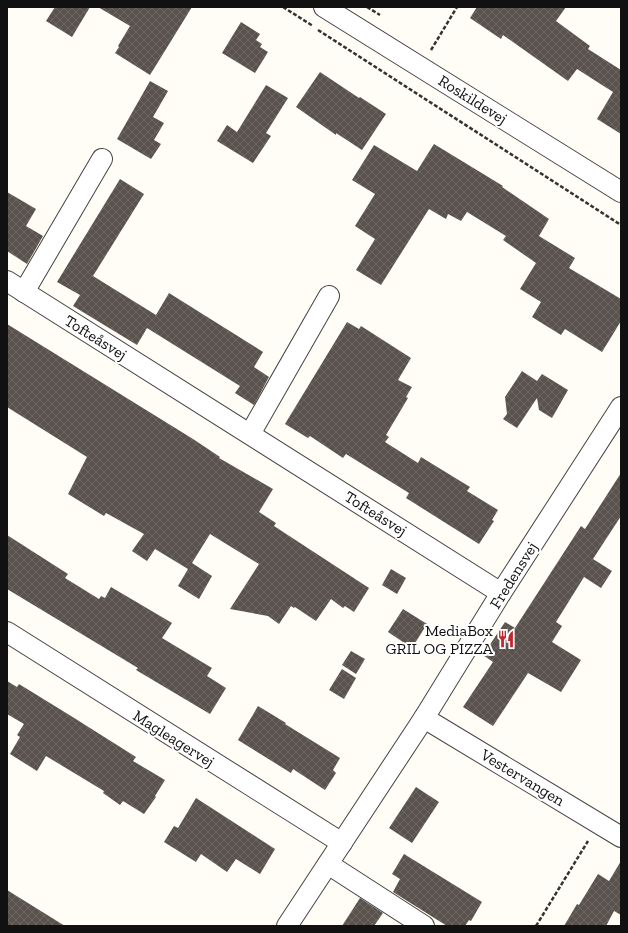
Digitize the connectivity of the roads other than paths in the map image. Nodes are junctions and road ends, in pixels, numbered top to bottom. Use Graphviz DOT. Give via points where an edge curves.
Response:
graph roads {
  1 [pos="324,7"];
  2 [pos="102,159"];
  3 [pos="621,192"];
  4 [pos="7,281"];
  5 [pos="24,292"];
  6 [pos="329,296"];
  7 [pos="621,407"];
  8 [pos="250,434"];
  9 [pos="501,592"];
  10 [pos="7,632"];
  11 [pos="424,718"];
  12 [pos="621,837"];
  13 [pos="342,843"];
  14 [pos="328,864"];
  15 [pos="287,926"];
  16 [pos="424,926"];
  1 -- 3 [label="street, Roskildevej"];
  2 -- 5 [label="street"];
  4 -- 5 [label="street, Tofteåsvej"];
  5 -- 8 [label="street, Tofteåsvej"];
  6 -- 8 [label="street"];
  7 -- 9 [label="street, Fredensvej"];
  8 -- 9 [label="street, Tofteåsvej"];
  9 -- 11 [label="street, Fredensvej"];
  10 -- 13 [label="street, Magleagervej"];
  11 -- 12 [label="street, Vestervangen"];
  11 -- 13 [label="street, Fredensvej"];
  13 -- 14 [label="street, Fredensvej"];
  14 -- 15 [label="street, Fredensvej"];
  14 -- 16 [label="street"];
}
